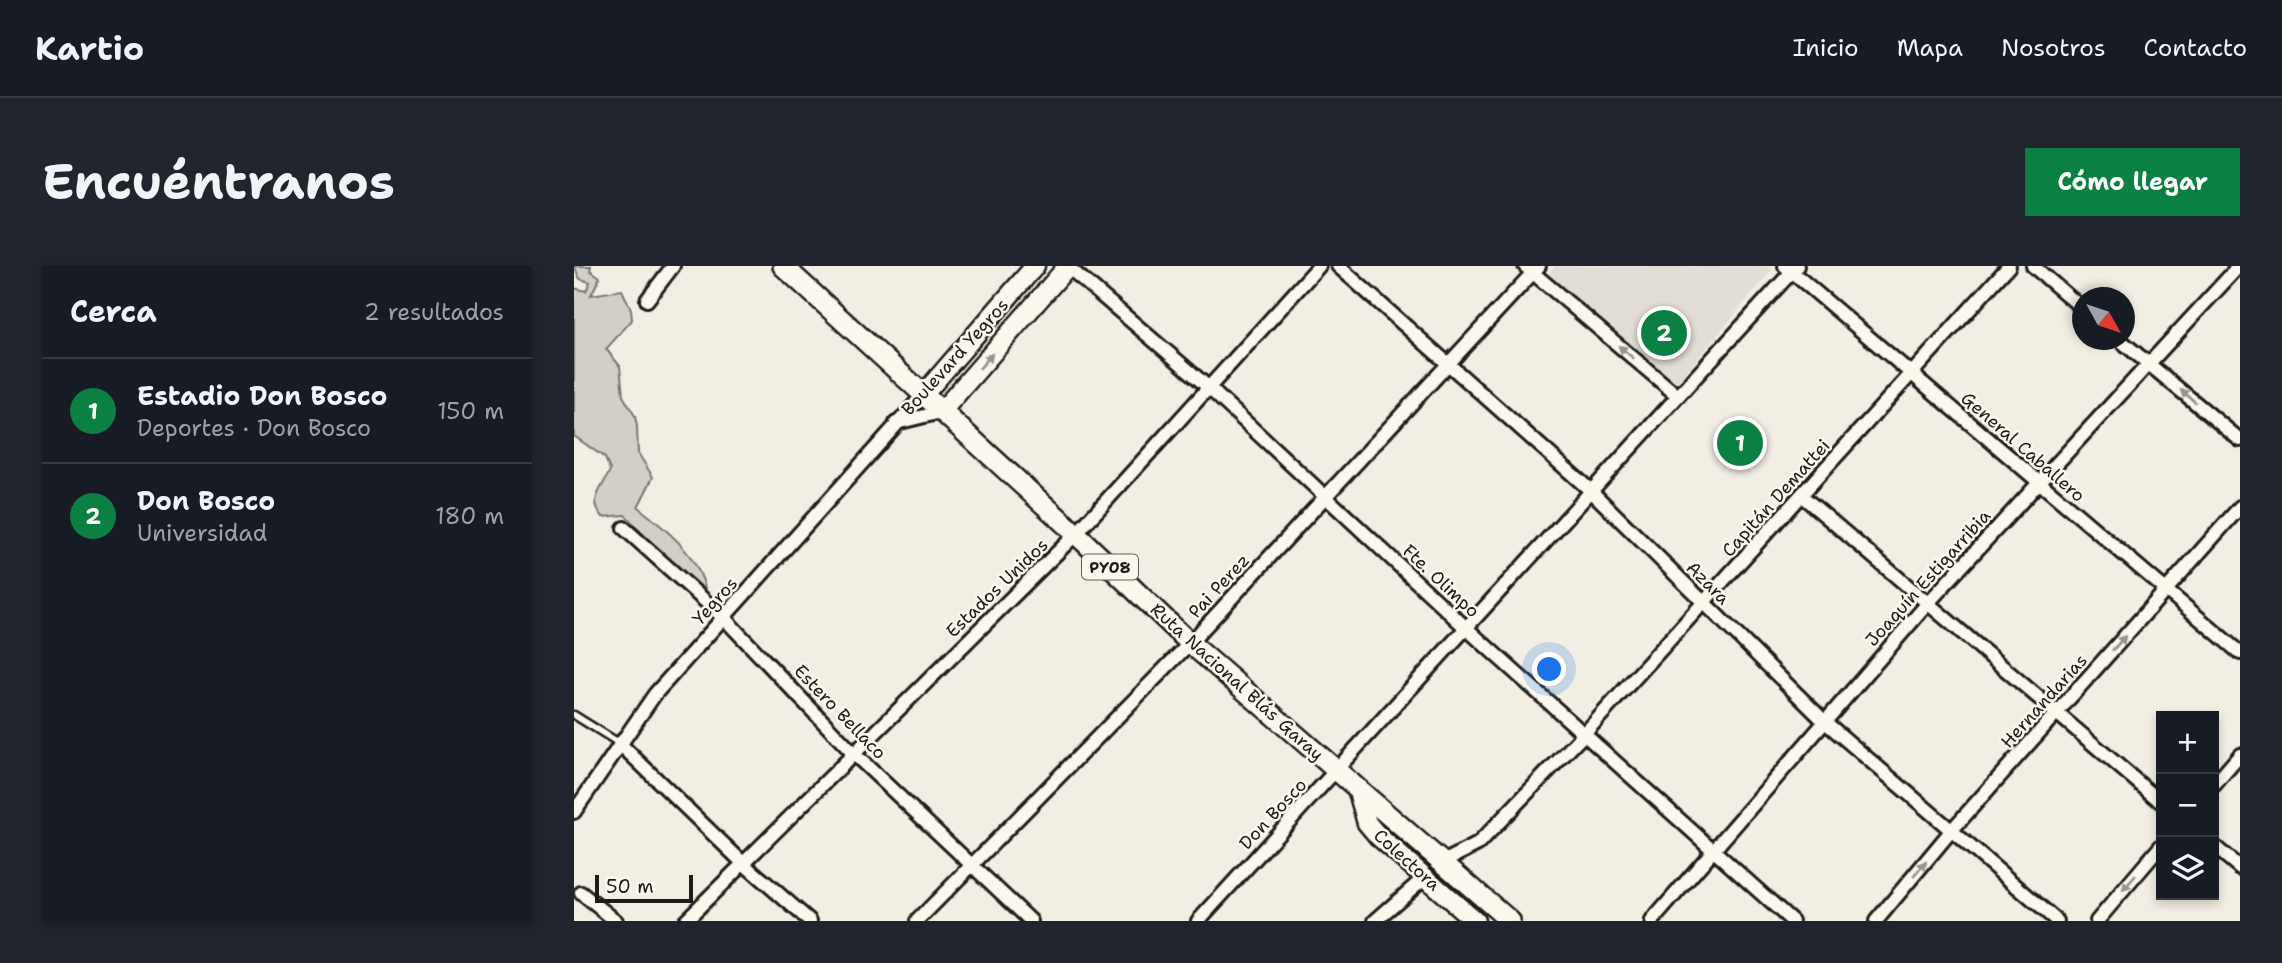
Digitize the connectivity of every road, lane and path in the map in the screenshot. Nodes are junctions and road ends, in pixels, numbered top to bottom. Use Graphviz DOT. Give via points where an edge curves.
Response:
graph roads {
  1 [pos="673,266"];
  2 [pos="783,266"];
  3 [pos="1035,266"];
  4 [pos="1068,266"];
  5 [pos="1319,266"];
  6 [pos="1338,266"];
  7 [pos="2009,266"];
  8 [pos="2033,266"];
  9 [pos="2239,266"];
  10 [pos="1532,268"];
  11 [pos="1791,268"];
  12 [pos="2072,299"];
  13 [pos="647,300"];
  14 [pos="2132,350"];
  15 [pos="2147,362"];
  16 [pos="1448,364"];
  17 [pos="1912,374"];
  18 [pos="1208,387"];
  19 [pos="924,394"];
  20 [pos="1678,396"];
  21 [pos="941,412"];
  22 [pos="895,424"];
  23 [pos="2240,440"];
  24 [pos="2038,482"];
  25 [pos="1590,491"];
  26 [pos="1802,496"];
  27 [pos="1326,497"];
  28 [pos="2240,507"];
  29 [pos="624,528"];
  30 [pos="1076,534"];
  31 [pos="2165,591"];
  32 [pos="1927,603"];
  33 [pos="1704,604"];
  34 [pos="724,618"];
  35 [pos="1466,628"];
  36 [pos="1190,643"];
  37 [pos="2240,653"];
  38 [pos="2057,712"];
  39 [pos="574,715"];
  40 [pos="1824,721"];
  41 [pos="1585,733"];
  42 [pos="619,743"];
  43 [pos="853,753"];
  44 [pos="2240,755"];
  45 [pos="1337,770"];
  46 [pos="2219,779"];
  47 [pos="1357,788"];
  48 [pos="2156,798"];
  49 [pos="574,812"];
  50 [pos="1951,831"];
  51 [pos="2219,850"];
  52 [pos="1714,852"];
  53 [pos="2156,852"];
  54 [pos="1443,862"];
  55 [pos="743,863"];
  56 [pos="971,866"];
  57 [pos="2240,868"];
  58 [pos="1425,877"];
  59 [pos="581,893"];
  60 [pos="616,921"];
  61 [pos="685,921"];
  62 [pos="810,921"];
  63 [pos="917,921"];
  64 [pos="1031,921"];
  65 [pos="1198,921"];
  66 [pos="1375,921"];
  67 [pos="1475,921"];
  68 [pos="1510,921"];
  69 [pos="1652,921"];
  70 [pos="1792,921"];
  71 [pos="1876,921"];
  72 [pos="2057,921"];
  73 [pos="2097,921"];
  1 -- 13 [label="street"];
  2 -- 19 [label="highway, Ruta Nacional Blás Garay / PY08"];
  3 -- 19 [label="main road, Boulevard Yegros"];
  4 -- 18 [label="street, Fte. Olimpo"];
  21 -- 4 [label="main road, Boulevard Yegros, one-way"];
  5 -- 18 [label="street, Estados Unidos"];
  6 -- 16 [label="street, Azara"];
  7 -- 17 [label="street, Capitán Demattei"];
  8 -- 12 [label="street"];
  9 -- 15 [label="street, Joaquín Estigarribia"];
  10 -- 16 [label="street, Pai Perez"];
  20 -- 10 [label="street, one-way"];
  11 -- 17 [label="street, General Caballero"];
  11 -- 20 [label="street, Don Bosco"];
  14 -- 15 [label="street"];
  23 -- 15 [label="street, one-way"];
  15 -- 24 [label="street, Joaquín Estigarribia"];
  16 -- 25 [label="street, Azara"];
  16 -- 27 [label="street, Pai Perez"];
  17 -- 24 [label="street, General Caballero"];
  17 -- 26 [label="street, Capitán Demattei"];
  18 -- 27 [label="street, Fte. Olimpo"];
  18 -- 30 [label="street, Estados Unidos"];
  19 -- 21 [label="highway, Ruta Nacional Blás Garay / PY08"];
  19 -- 22 [label="street, Boulevard Yegros"];
  20 -- 25 [label="street, Don Bosco"];
  21 -- 22 [label="street, Boulevard Yegros"];
  21 -- 30 [label="highway, Ruta Nacional Blás Garay / PY08"];
  22 -- 34 [label="street, Yegros"];
  24 -- 31 [label="street, General Caballero"];
  24 -- 32 [label="street, Joaquín Estigarribia"];
  25 -- 33 [label="street, Azara"];
  25 -- 35 [label="street, Don Bosco"];
  26 -- 32 [label="street"];
  26 -- 33 [label="street, Capitán Demattei"];
  27 -- 35 [label="street, Fte. Olimpo"];
  27 -- 36 [label="street, Pai Perez"];
  28 -- 31 [label="street, Hernandarias"];
  29 -- 34 [label="street, Estero Bellaco"];
  30 -- 36 [label="highway, Ruta Nacional Blás Garay / PY08"];
  30 -- 43 [label="street, Estados Unidos"];
  31 -- 37 [label="street, General Caballero"];
  38 -- 31 [label="street, Hernandarias, one-way"];
  32 -- 38 [label="street"];
  32 -- 40 [label="street, Joaquín Estigarribia"];
  33 -- 40 [label="street, Azara"];
  33 -- 41 [label="street, Capitán Demattei"];
  34 -- 42 [label="street, Yegros" via="655,694"];
  34 -- 43 [label="street, Estero Bellaco"];
  35 -- 41 [label="street, Fte. Olimpo"];
  35 -- 45 [label="street, Don Bosco"];
  36 -- 45 [label="highway, Ruta Nacional Blás Garay / PY08"];
  36 -- 56 [label="street, Pai Perez"];
  38 -- 48 [label="street"];
  38 -- 50 [label="street, Hernandarias"];
  39 -- 42 [label="lane"];
  40 -- 50 [label="street, Azara"];
  40 -- 52 [label="street, Joaquín Estigarribia"];
  41 -- 52 [label="street, Fte. Olimpo"];
  41 -- 54 [label="street, Capitán Demattei" via="1478,844"];
  42 -- 49 [label="street, Yegros"];
  42 -- 55 [label="street"];
  43 -- 55 [label="street, Estados Unidos"];
  43 -- 56 [label="street, Estero Bellaco"];
  44 -- 46 [label="street"];
  45 -- 47 [label="highway, Ruta Nacional Blás Garay / PY08"];
  45 -- 65 [label="street, Don Bosco"];
  47 -- 54 [label="highway, Ruta Nacional Blás Garay / PY08"];
  47 -- 58 [label="main road, Colectora" via="1367,823"];
  71 -- 50 [label="street, Hernandarias, one-way"];
  50 -- 72 [label="street, Azara"];
  51 -- 57 [label="street"];
  52 -- 69 [label="street, Joaquín Estigarribia"];
  52 -- 70 [label="street, Fte. Olimpo"];
  53 -- 73 [label="street, one-way"];
  54 -- 68 [label="highway, Ruta Nacional Blás Garay / PY08"];
  55 -- 61 [label="street, Estados Unidos"];
  55 -- 62 [label="street"];
  56 -- 63 [label="street, Pai Perez"];
  56 -- 64 [label="street, Estero Bellaco"];
  58 -- 66 [label="street"];
  58 -- 67 [label="main road, Colectora"];
  59 -- 60 [label="street"];
}
